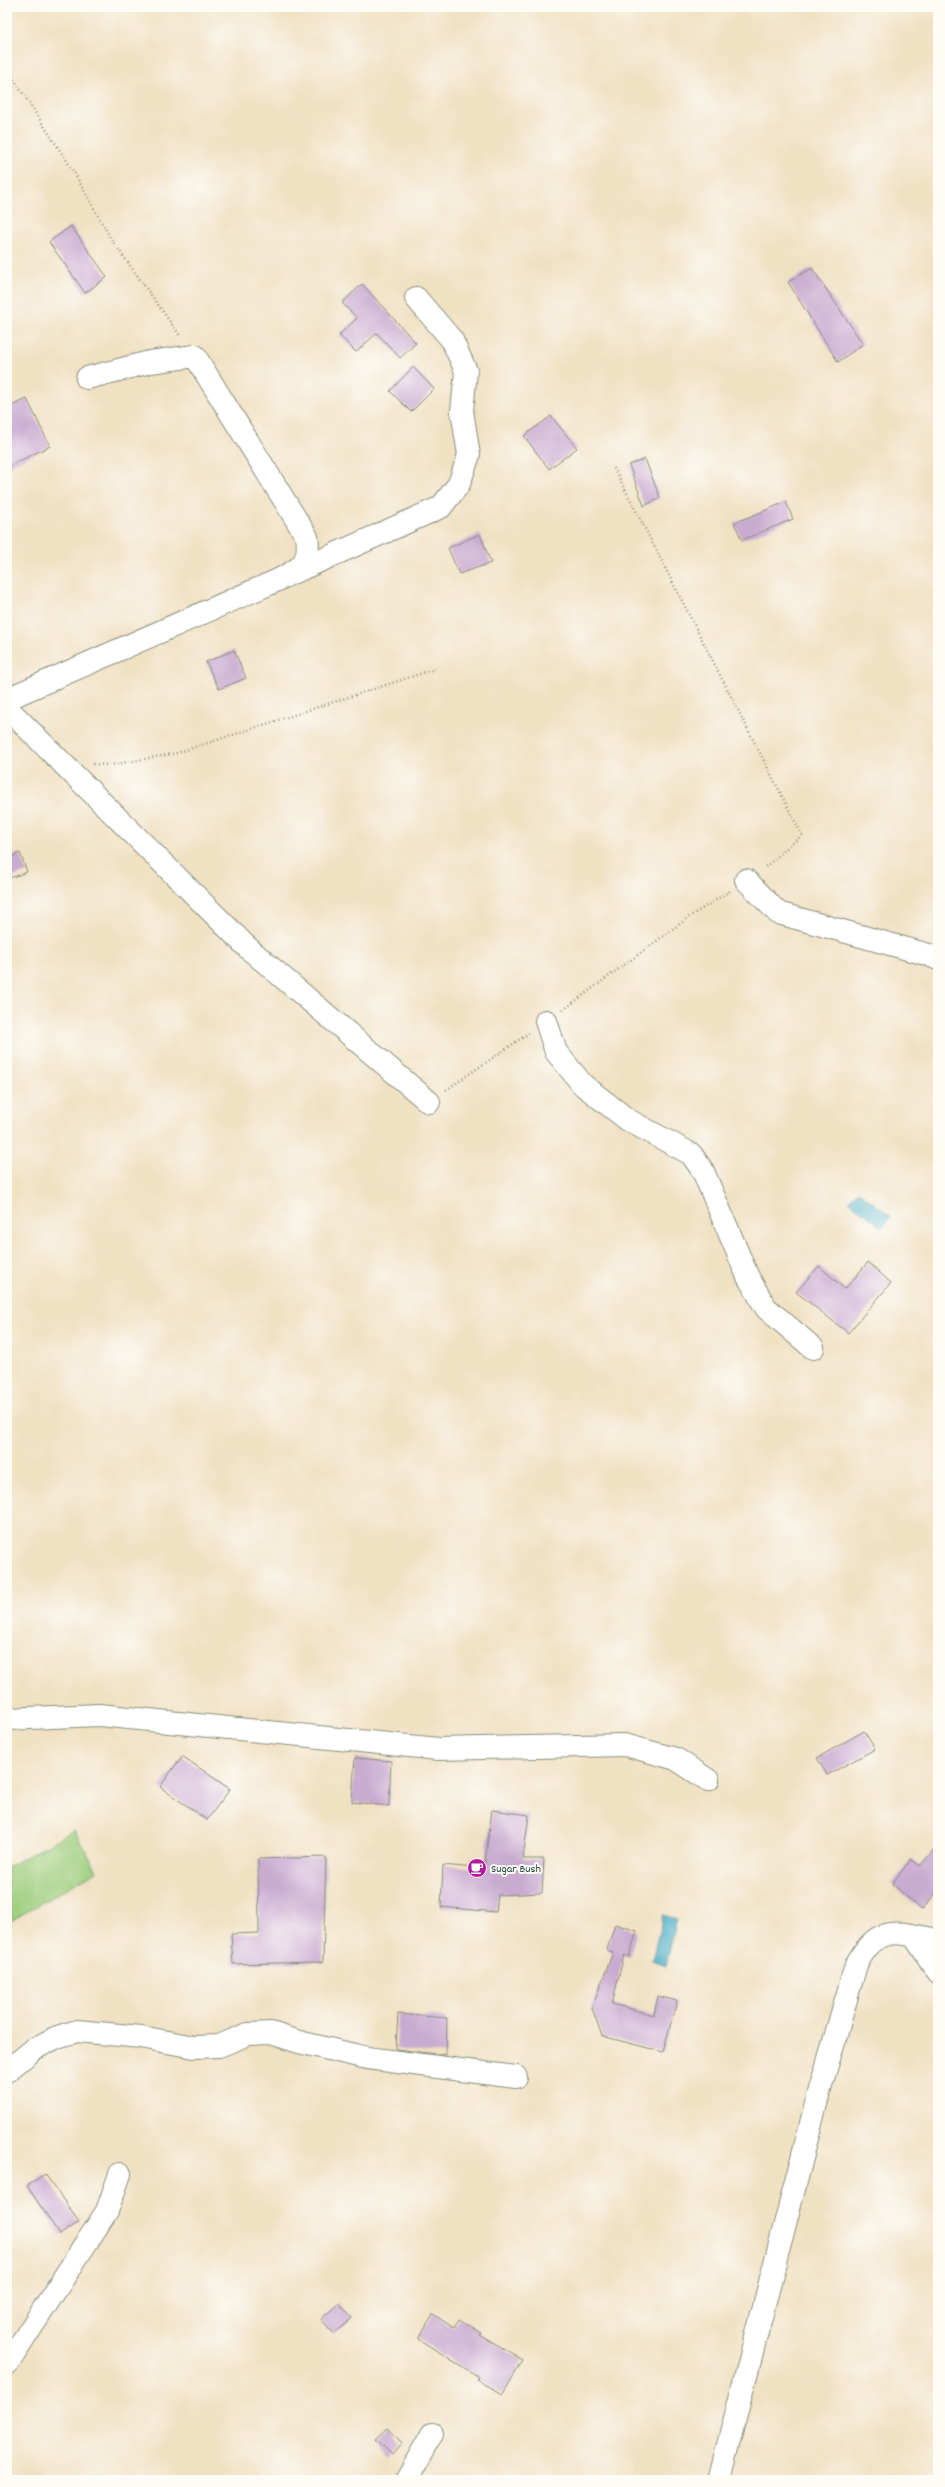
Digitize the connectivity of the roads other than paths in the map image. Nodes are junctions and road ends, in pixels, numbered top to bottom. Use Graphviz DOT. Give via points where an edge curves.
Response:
graph roads {
  1 [pos="416,298"];
  2 [pos="87,378"];
  3 [pos="292,574"];
  4 [pos="7,699"];
  5 [pos="7,708"];
  6 [pos="746,880"];
  7 [pos="938,959"];
  8 [pos="546,1022"];
  9 [pos="428,1102"];
  10 [pos="813,1348"];
  11 [pos="7,1719"];
  12 [pos="708,1780"];
  13 [pos="914,1936"];
  14 [pos="938,1940"];
  15 [pos="938,1972"];
  16 [pos="7,2071"];
  17 [pos="516,2077"];
  18 [pos="120,2174"];
  19 [pos="7,2365"];
  20 [pos="432,2434"];
  21 [pos="406,2480"];
  22 [pos="719,2480"];
  1 -- 3 [label="street" via="452,340 466,371 462,411 469,455 459,484 441,508"];
  2 -- 3 [label="street" via="150,362 196,356 307,537 309,551 303,564"];
  3 -- 4 [label="street"];
  5 -- 9 [label="street" via="248,948"];
  6 -- 7 [label="street" via="778,913 929,954"];
  8 -- 10 [label="street" via="556,1052 584,1085 628,1120 691,1154 703,1171 748,1277 766,1308"];
  11 -- 12 [label="street" via="100,1715 439,1749 625,1745 676,1759"];
  13 -- 14 [label="street"];
  13 -- 15 [label="street"];
  13 -- 22 [label="street" via="893,1933 877,1937 864,1950 856,1965 817,2100"];
  16 -- 17 [label="street" via="34,2049 57,2037 77,2031 141,2037 194,2047 219,2046 248,2034 271,2033 367,2058"];
  18 -- 19 [label="street" via="107,2211"];
  20 -- 21 [label="street"];
}
